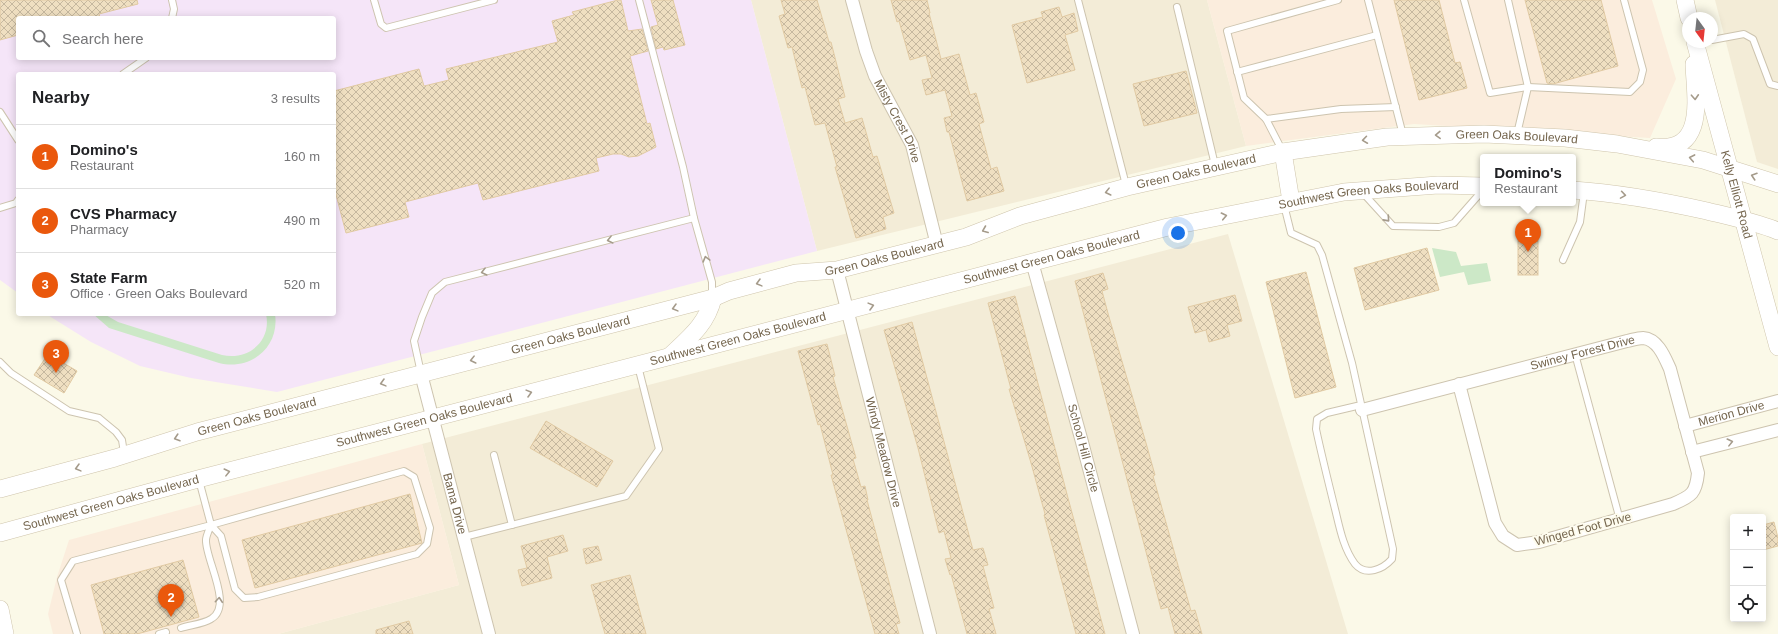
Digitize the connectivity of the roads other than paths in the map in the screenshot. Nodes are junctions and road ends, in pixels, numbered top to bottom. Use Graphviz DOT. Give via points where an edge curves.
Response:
graph roads {
  1 [pos="172,0"];
  2 [pos="374,0"];
  3 [pos="494,0"];
  4 [pos="639,0"];
  5 [pos="852,0"];
  6 [pos="1078,0"];
  7 [pos="1338,0"];
  8 [pos="1368,0"];
  9 [pos="1464,0"];
  10 [pos="1508,0"];
  11 [pos="1624,0"];
  12 [pos="1685,0"];
  13 [pos="1177,7"];
  14 [pos="1688,12"];
  15 [pos="172,16"];
  16 [pos="1377,34"];
  17 [pos="1718,39"];
  18 [pos="1696,48"];
  19 [pos="1699,48"];
  20 [pos="143,60"];
  21 [pos="126,72"];
  22 [pos="1237,72"];
  23 [pos="1778,86"];
  24 [pos="1528,87"];
  25 [pos="1396,107"];
  26 [pos="0,112"];
  27 [pos="1266,119"];
  28 [pos="1516,135"];
  29 [pos="1404,136"];
  30 [pos="16,137"];
  31 [pos="1640,148"];
  32 [pos="1283,152"];
  33 [pos="1216,166"];
  34 [pos="1730,168"];
  35 [pos="1778,184"];
  36 [pos="1480,186"];
  37 [pos="1127,187"];
  38 [pos="1360,190"];
  39 [pos="1579,190"];
  40 [pos="1480,193"];
  41 [pos="1288,202"];
  42 [pos="16,203"];
  43 [pos="0,208"];
  44 [pos="694,218"];
  45 [pos="1744,220"];
  46 [pos="1778,231"];
  47 [pos="937,245"];
  48 [pos="1563,260"];
  49 [pos="1032,262"];
  50 [pos="837,270"];
  51 [pos="713,298"];
  52 [pos="847,312"];
  53 [pos="1778,347"];
  54 [pos="1575,354"];
  55 [pos="670,357"];
  56 [pos="0,362"];
  57 [pos="638,365"];
  58 [pos="421,374"];
  59 [pos="1459,384"];
  60 [pos="1778,401"];
  61 [pos="1361,407"];
  62 [pos="433,419"];
  63 [pos="1685,426"];
  64 [pos="1778,430"];
  65 [pos="1692,452"];
  66 [pos="124,455"];
  67 [pos="494,455"];
  68 [pos="198,479"];
  69 [pos="1696,487"];
  70 [pos="0,489"];
  71 [pos="1620,520"];
  72 [pos="512,524"];
  73 [pos="211,526"];
  74 [pos="0,533"];
  75 [pos="464,537"];
  76 [pos="0,609"];
  77 [pos="181,628"];
  78 [pos="166,632"];
  79 [pos="5,634"];
  80 [pos="77,634"];
  81 [pos="159,634"];
  82 [pos="489,634"];
  83 [pos="930,634"];
  84 [pos="1132,634"];
  1 -- 15 [label="lane"];
  2 -- 3 [label="lane" via="381,24 386,28"];
  4 -- 44 [label="lane"];
  5 -- 47 [label="street, Misty Crest Drive" via="875,76 912,145"];
  6 -- 37 [label="lane"];
  7 -- 22 [label="lane" via="1227,31"];
  8 -- 16 [label="lane"];
  9 -- 24 [label="lane" via="1490,93"];
  10 -- 24 [label="lane"];
  11 -- 24 [label="lane" via="1643,70 1640,82 1630,92"];
  12 -- 14 [label="main road"];
  13 -- 33 [label="lane"];
  16 -- 22 [label="lane"];
  16 -- 25 [label="lane"];
  17 -- 23 [label="lane" via="1744,34 1753,39 1770,84"];
  18 -- 31 [label="main road, one-way" via="1693,56 1696,111 1692,131 1676,145 1666,148"];
  19 -- 34 [label="main road, Kelly Elliott Road"];
  20 -- 21 [label="lane"];
  22 -- 27 [label="lane" via="1244,98"];
  24 -- 28 [label="lane"];
  25 -- 27 [label="lane" via="1340,109"];
  25 -- 29 [label="lane"];
  26 -- 30 [label="lane"];
  27 -- 32 [label="lane"];
  28 -- 29 [label="main road, Green Oaks Boulevard, one-way"];
  28 -- 31 [label="main road, Green Oaks Boulevard" via="1565,138"];
  29 -- 32 [label="main road, Green Oaks Boulevard, one-way"];
  34 -- 31 [label="main road, Green Oaks Boulevard, one-way"];
  32 -- 33 [label="main road, Green Oaks Boulevard"];
  32 -- 41 [label="main road"];
  33 -- 37 [label="main road, Green Oaks Boulevard"];
  35 -- 34 [label="main road, Green Oaks Boulevard, one-way"];
  34 -- 45 [label="main road, Kelly Elliott Road"];
  36 -- 38 [label="main road, Southwest Green Oaks Boulevard" via="1438,185"];
  37 -- 47 [label="main road, Green Oaks Boulevard, one-way" via="1020,216 966,238"];
  38 -- 40 [label="lane, one-way" via="1393,226 1439,227 1454,223"];
  38 -- 41 [label="main road, Southwest Green Oaks Boulevard"];
  39 -- 45 [label="main road, one-way" via="1611,192 1673,203"];
  39 -- 48 [label="lane" via="1580,222"];
  49 -- 41 [label="main road, Southwest Green Oaks Boulevard, one-way" via="1168,228"];
  41 -- 61 [label="lane" via="1291,233 1317,245 1322,255 1352,363"];
  42 -- 43 [label="lane"];
  51 -- 44 [label="lane, one-way" via="712,282"];
  44 -- 58 [label="lane, one-way" via="445,282 432,293 414,341"];
  45 -- 46 [label="main road"];
  45 -- 53 [label="main road, Kelly Elliott Road"];
  47 -- 50 [label="main road, Green Oaks Boulevard"];
  52 -- 49 [label="main road, Southwest Green Oaks Boulevard, one-way"];
  49 -- 84 [label="street, School Hill Circle"];
  50 -- 51 [label="main road, Green Oaks Boulevard, one-way" via="796,273 729,291"];
  50 -- 52 [label="street, Windy Meadow Drive"];
  51 -- 55 [label="main road" via="710,311 696,331"];
  51 -- 58 [label="main road, Green Oaks Boulevard, one-way"];
  52 -- 55 [label="main road, Southwest Green Oaks Boulevard"];
  52 -- 83 [label="street, Windy Meadow Drive"];
  54 -- 59 [label="street, Swiney Forest Drive"];
  54 -- 63 [label="street, Swiney Forest Drive" via="1644,338 1653,342 1663,354 1670,369"];
  54 -- 71 [label="lane"];
  55 -- 57 [label="main road, Southwest Green Oaks Boulevard"];
  56 -- 66 [label="lane" via="11,373 69,411 98,418 122,440"];
  62 -- 57 [label="main road, Southwest Green Oaks Boulevard, one-way"];
  57 -- 72 [label="lane" via="659,449 626,496"];
  58 -- 62 [label="street, Bama Drive"];
  58 -- 66 [label="main road, Green Oaks Boulevard, one-way" via="197,432"];
  59 -- 61 [label="street, Swiney Forest Drive"];
  59 -- 71 [label="street, Winged Foot Drive" via="1495,523 1503,536 1517,545 1539,542"];
  60 -- 63 [label="street, Merion Drive"];
  61 -- 61 [label="lane" via="1393,549 1392,559 1387,565 1370,571 1356,564 1344,544 1316,430 1317,420 1327,413"];
  68 -- 62 [label="main road, Southwest Green Oaks Boulevard, one-way"];
  62 -- 75 [label="street, Bama Drive"];
  63 -- 65 [label="street, Swiney Forest Drive"];
  65 -- 64 [label="street, one-way"];
  65 -- 69 [label="street, Swiney Forest Drive" via="1698,473"];
  66 -- 70 [label="main road, Green Oaks Boulevard, one-way"];
  67 -- 72 [label="lane"];
  68 -- 73 [label="lane"];
  68 -- 74 [label="main road, Southwest Green Oaks Boulevard"];
  69 -- 71 [label="street, Winged Foot Drive" via="1687,498"];
  72 -- 75 [label="lane"];
  73 -- 73 [label="lane" via="221,536 235,590 244,598 258,597 417,554 427,544 430,528 414,477 404,471"];
  77 -- 73 [label="lane, one-way" via="210,620 216,615 220,601 219,591 206,540"];
  73 -- 80 [label="lane" via="73,561 61,580"];
  75 -- 82 [label="street, Bama Drive"];
  76 -- 79 [label="main road"];
  78 -- 81 [label="lane"];
}
